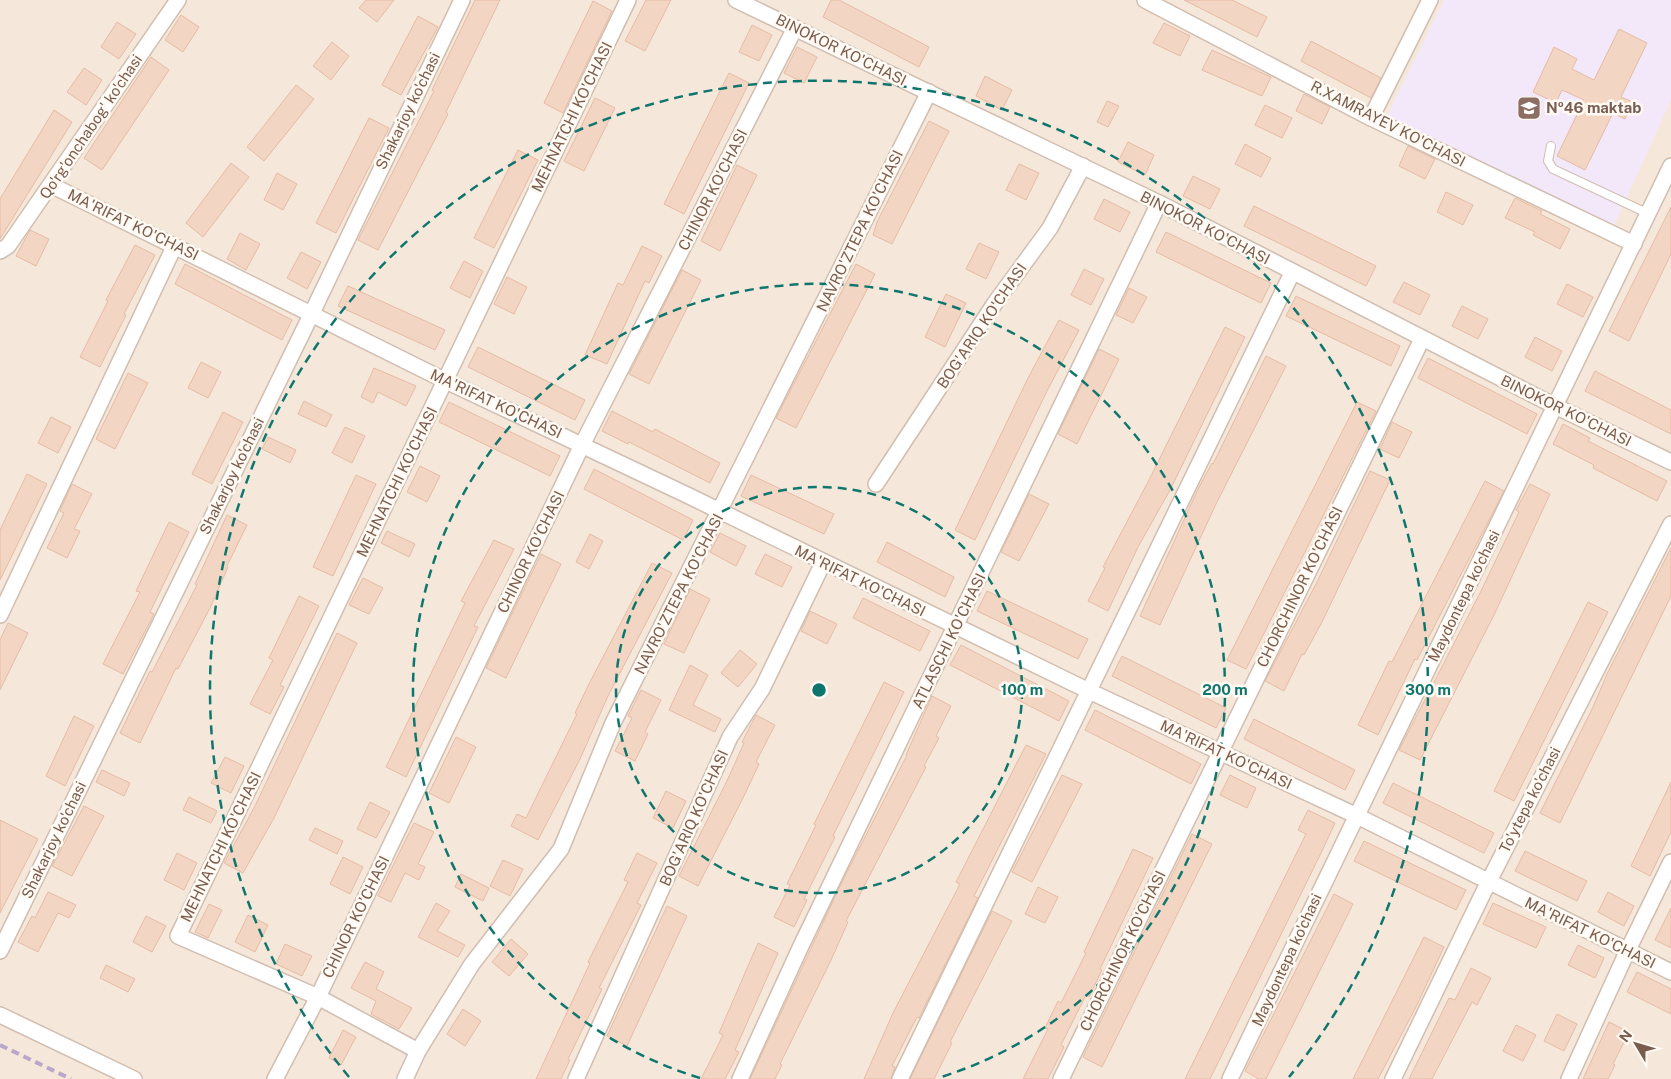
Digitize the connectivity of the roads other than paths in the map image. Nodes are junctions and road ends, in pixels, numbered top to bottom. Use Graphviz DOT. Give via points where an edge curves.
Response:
graph roads {
  1 [pos="178,0"];
  2 [pos="462,0"];
  3 [pos="628,0"];
  4 [pos="736,0"];
  5 [pos="1145,0"];
  6 [pos="1430,0"];
  7 [pos="795,28"];
  8 [pos="929,92"];
  9 [pos="1371,118"];
  10 [pos="1551,146"];
  11 [pos="1083,166"];
  12 [pos="1671,166"];
  13 [pos="52,185"];
  14 [pos="1159,203"];
  15 [pos="1648,214"];
  16 [pos="1634,244"];
  17 [pos="174,246"];
  18 [pos="0,251"];
  19 [pos="1292,273"];
  20 [pos="311,314"];
  21 [pos="1422,339"];
  22 [pos="446,381"];
  23 [pos="1557,407"];
  24 [pos="582,445"];
  25 [pos="1671,462"];
  26 [pos="876,484"];
  27 [pos="720,512"];
  28 [pos="1671,524"];
  29 [pos="823,563"];
  30 [pos="0,615"];
  31 [pos="956,627"];
  32 [pos="1089,691"];
  33 [pos="1219,753"];
  34 [pos="1355,816"];
  35 [pos="1671,862"];
  36 [pos="1488,883"];
  37 [pos="0,951"];
  38 [pos="1627,952"];
  39 [pos="1671,972"];
  40 [pos="318,997"];
  41 [pos="0,1015"];
  42 [pos="418,1051"];
  43 [pos="134,1079"];
  44 [pos="275,1079"];
  45 [pos="405,1079"];
  46 [pos="576,1079"];
  47 [pos="740,1079"];
  48 [pos="900,1079"];
  49 [pos="1060,1079"];
  50 [pos="1230,1079"];
  51 [pos="1393,1079"];
  52 [pos="1569,1079"];
  1 -- 13 [label="street, Qo'rg'onchabog' ko'chasi"];
  2 -- 20 [label="street, Shakarjoy ko'chasi"];
  3 -- 22 [label="street, MEHNATCHI KO'CHASI"];
  4 -- 7 [label="street, BINOKOR KO'CHASI"];
  5 -- 9 [label="street, R.XAMRAYEV KO'CHASI"];
  6 -- 9 [label="street"];
  7 -- 8 [label="street, BINOKOR KO'CHASI"];
  7 -- 24 [label="street, CHINOR KO'CHASI"];
  8 -- 11 [label="street, BINOKOR KO'CHASI"];
  8 -- 27 [label="street, NAVRO'ZTEPA KO'CHASI"];
  9 -- 16 [label="street, R.XAMRAYEV KO'CHASI"];
  10 -- 15 [label="lane" via="1548,161 1553,169"];
  11 -- 14 [label="street, BINOKOR KO'CHASI"];
  11 -- 26 [label="street, BOG'ARIQ KO'CHASI" via="1050,228 995,303"];
  12 -- 15 [label="street, Maydontepa ko'chasi"];
  13 -- 17 [label="street, MA'RIFAT KO'CHASI"];
  13 -- 18 [label="street, Qo'rg'onchabog' ko'chasi" via="8,246"];
  14 -- 19 [label="street, BINOKOR KO'CHASI"];
  14 -- 31 [label="street, ATLASCHI KO'CHASI"];
  15 -- 16 [label="street, Maydontepa ko'chasi"];
  16 -- 23 [label="street, Maydontepa ko'chasi"];
  17 -- 20 [label="street, MA'RIFAT KO'CHASI"];
  17 -- 30 [label="street"];
  19 -- 21 [label="street, BINOKOR KO'CHASI"];
  19 -- 32 [label="street"];
  20 -- 22 [label="street, MA'RIFAT KO'CHASI"];
  20 -- 37 [label="street, Shakarjoy ko'chasi"];
  21 -- 23 [label="street, BINOKOR KO'CHASI"];
  21 -- 33 [label="street, CHORCHINOR KO'CHASI"];
  22 -- 24 [label="street, MA'RIFAT KO'CHASI"];
  22 -- 40 [label="street, MEHNATCHI KO'CHASI" via="178,936"];
  23 -- 25 [label="street, BINOKOR KO'CHASI"];
  23 -- 34 [label="street, Maydontepa ko'chasi"];
  24 -- 27 [label="street, MA'RIFAT KO'CHASI"];
  24 -- 40 [label="street, CHINOR KO'CHASI"];
  27 -- 29 [label="street, MA'RIFAT KO'CHASI"];
  27 -- 42 [label="street, NAVRO'ZTEPA KO'CHASI" via="613,723 560,849 472,964"];
  28 -- 36 [label="street, To'ytepa ko'chasi"];
  29 -- 31 [label="street, MA'RIFAT KO'CHASI"];
  29 -- 46 [label="street, BOG'ARIQ KO'CHASI" via="762,688 730,737"];
  31 -- 32 [label="street, MA'RIFAT KO'CHASI"];
  31 -- 47 [label="street, ATLASCHI KO'CHASI"];
  32 -- 33 [label="street, MA'RIFAT KO'CHASI"];
  32 -- 48 [label="street"];
  33 -- 34 [label="street, MA'RIFAT KO'CHASI"];
  33 -- 49 [label="street, CHORCHINOR KO'CHASI"];
  34 -- 36 [label="street, MA'RIFAT KO'CHASI"];
  34 -- 50 [label="street, Maydontepa ko'chasi"];
  35 -- 38 [label="street"];
  36 -- 38 [label="street, MA'RIFAT KO'CHASI"];
  36 -- 51 [label="street, To'ytepa ko'chasi"];
  38 -- 39 [label="street, MA'RIFAT KO'CHASI"];
  38 -- 52 [label="street"];
  40 -- 42 [label="street"];
  40 -- 44 [label="street, CHINOR KO'CHASI"];
  41 -- 43 [label="street"];
  42 -- 45 [label="street, NAVRO'ZTEPA KO'CHASI"];
}
